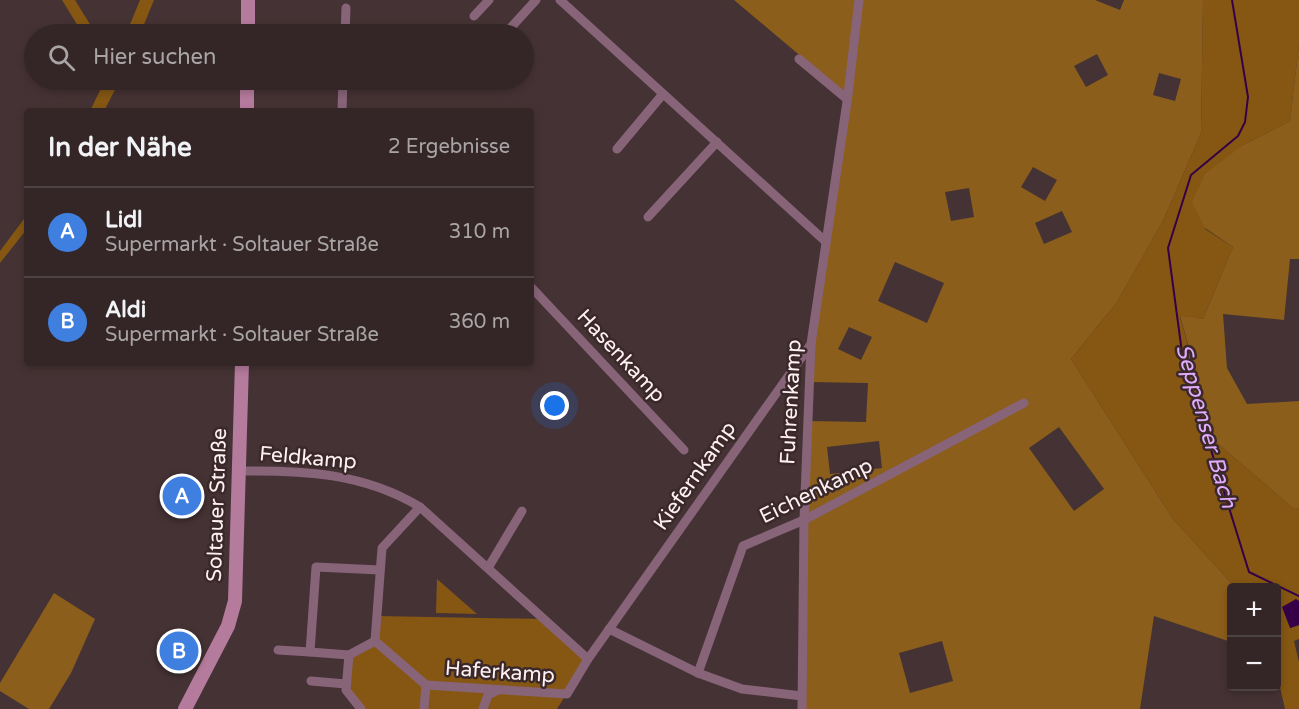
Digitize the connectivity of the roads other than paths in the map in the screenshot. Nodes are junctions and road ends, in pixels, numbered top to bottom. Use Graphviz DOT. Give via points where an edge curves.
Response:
graph roads {
  1 [pos="248,0"];
  2 [pos="489,0"];
  3 [pos="536,0"];
  4 [pos="560,0"];
  5 [pos="859,0"];
  6 [pos="346,8"];
  7 [pos="474,16"];
  8 [pos="248,24"];
  9 [pos="345,24"];
  10 [pos="514,24"];
  11 [pos="799,59"];
  12 [pos="247,90"];
  13 [pos="343,90"];
  14 [pos="663,94"];
  15 [pos="847,99"];
  16 [pos="247,108"];
  17 [pos="342,108"];
  18 [pos="717,142"];
  19 [pos="617,149"];
  20 [pos="648,217"];
  21 [pos="825,241"];
  22 [pos="534,290"];
  23 [pos="811,344"];
  24 [pos="242,366"];
  25 [pos="1024,403"];
  26 [pos="684,450"];
  27 [pos="239,471"];
  28 [pos="420,507"];
  29 [pos="522,511"];
  30 [pos="804,520"];
  31 [pos="488,568"];
  32 [pos="380,570"];
  33 [pos="609,629"];
  34 [pos="375,641"];
  35 [pos="278,650"];
  36 [pos="310,652"];
  37 [pos="349,655"];
  38 [pos="588,658"];
  39 [pos="698,673"];
  40 [pos="311,681"];
  41 [pos="346,684"];
  42 [pos="426,685"];
  43 [pos="500,690"];
  44 [pos="802,696"];
  45 [pos="186,709"];
  46 [pos="361,709"];
  47 [pos="423,709"];
  48 [pos="483,709"];
  49 [pos="802,709"];
  1 -- 8 [label="main road"];
  2 -- 7 [label="street"];
  3 -- 10 [label="street"];
  4 -- 14 [label="street"];
  5 -- 15 [label="street, Fuhrenkamp"];
  6 -- 9 [label="street"];
  11 -- 15 [label="street"];
  12 -- 16 [label="main road"];
  13 -- 17 [label="street"];
  14 -- 18 [label="street"];
  14 -- 19 [label="street"];
  15 -- 21 [label="street, Fuhrenkamp"];
  18 -- 20 [label="street"];
  18 -- 21 [label="street"];
  21 -- 23 [label="street, Fuhrenkamp"];
  22 -- 26 [label="street, Hasenkamp"];
  23 -- 30 [label="street, Fuhrenkamp"];
  23 -- 33 [label="street, Kiefernkamp"];
  24 -- 27 [label="main road, Soltauer Straße"];
  25 -- 30 [label="street, Eichenkamp"];
  27 -- 28 [label="street, Feldkamp" via="358,479 382,486"];
  27 -- 45 [label="main road, Soltauer Straße" via="232,616"];
  28 -- 31 [label="street, Feldkamp"];
  28 -- 32 [label="street" via="382,548"];
  29 -- 31 [label="street"];
  30 -- 39 [label="street, Eichenkamp" via="743,546"];
  30 -- 44 [label="street, Fuhrenkamp"];
  31 -- 38 [label="street, Feldkamp"];
  32 -- 34 [label="street"];
  32 -- 36 [label="street" via="316,567"];
  33 -- 38 [label="street"];
  33 -- 39 [label="street"];
  34 -- 37 [label="street"];
  34 -- 42 [label="street"];
  35 -- 36 [label="street"];
  36 -- 37 [label="street"];
  37 -- 41 [label="street"];
  38 -- 43 [label="street, Haferkamp" via="567,694"];
  39 -- 44 [label="street" via="742,689"];
  40 -- 41 [label="street"];
  41 -- 46 [label="street" via="346,690"];
  42 -- 43 [label="street, Haferkamp"];
  42 -- 47 [label="street"];
  43 -- 48 [label="street" via="488,695"];
  44 -- 49 [label="street, Fuhrenkamp"];
}
